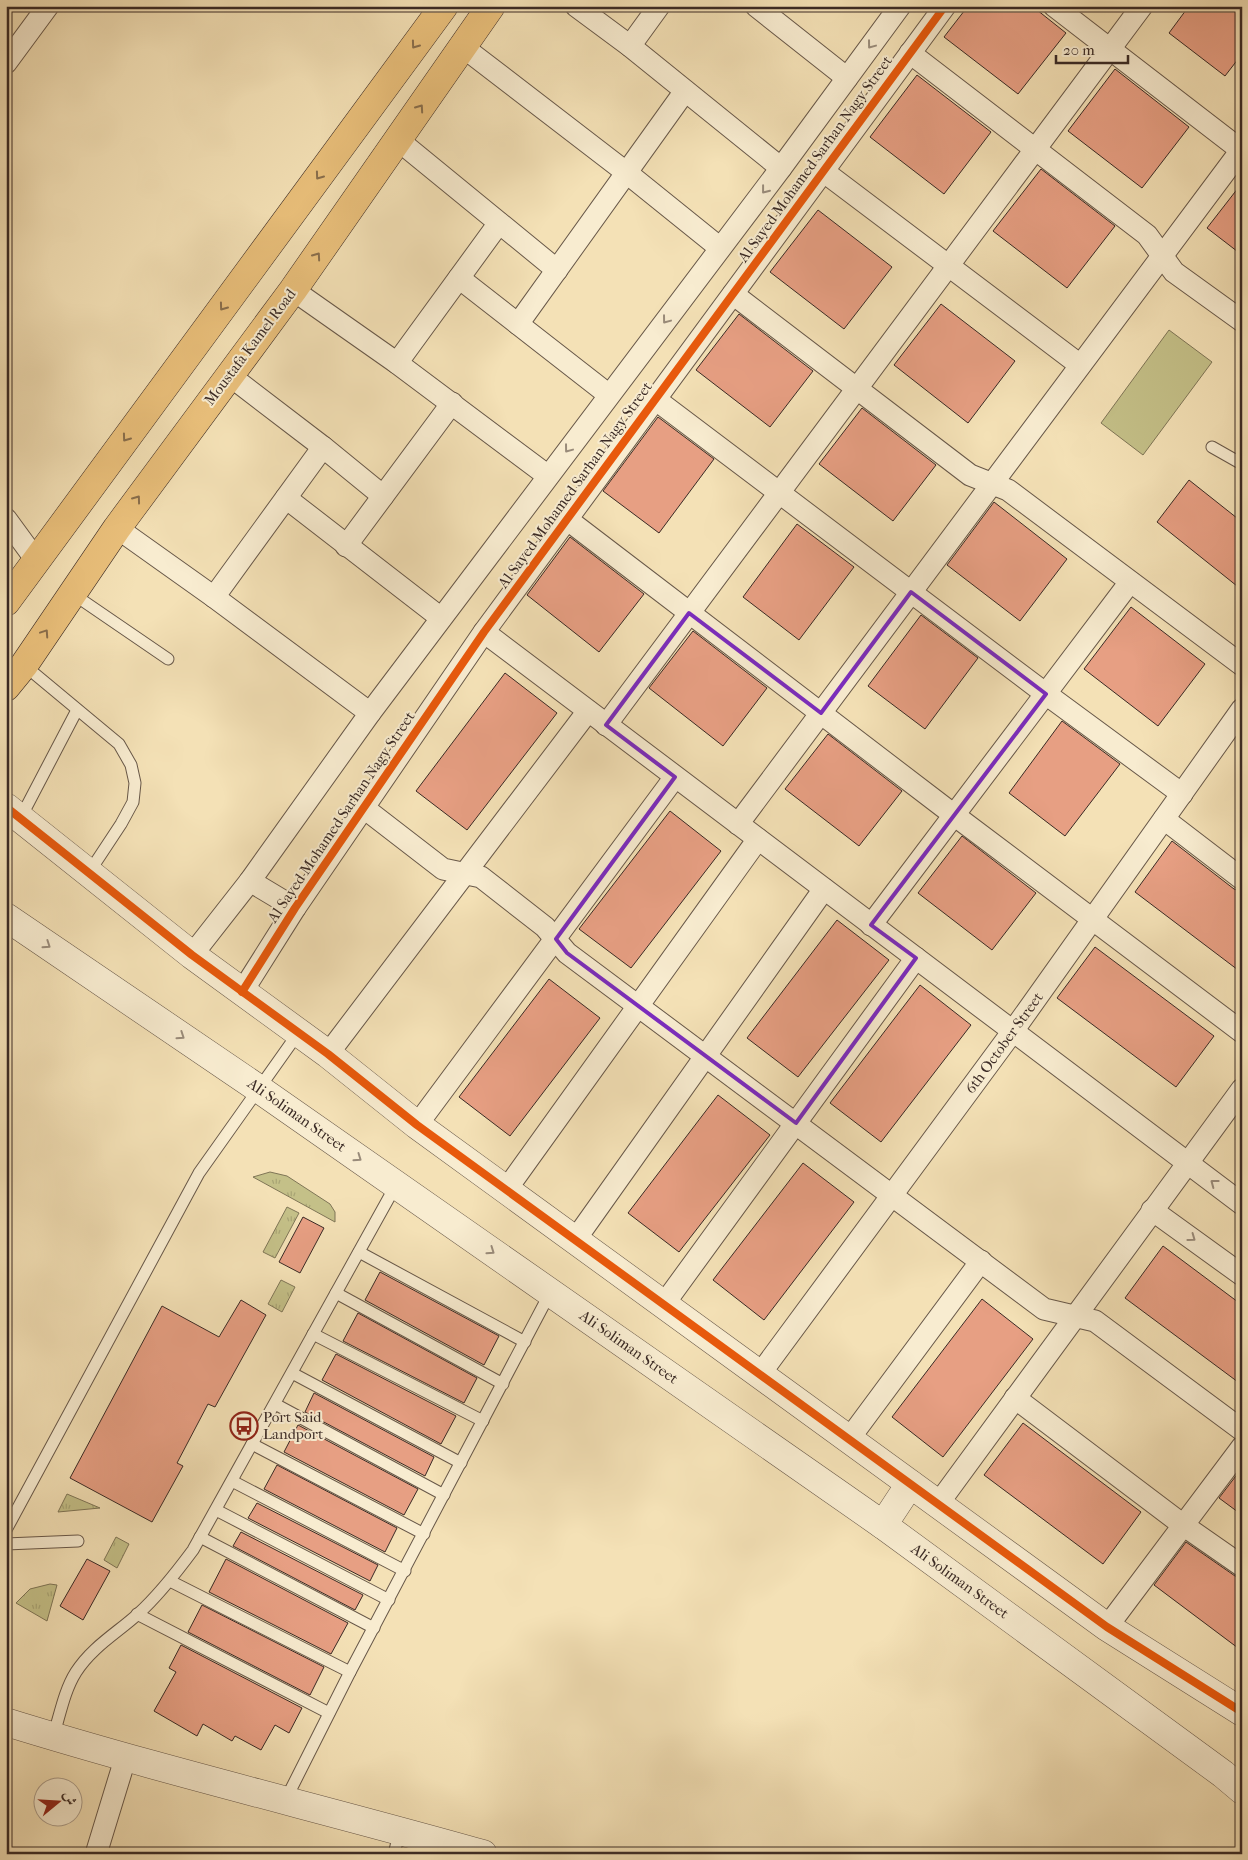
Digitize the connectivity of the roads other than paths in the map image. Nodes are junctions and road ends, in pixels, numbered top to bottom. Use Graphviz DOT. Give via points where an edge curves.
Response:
graph roads {
  1 [pos="48,6"];
  2 [pos="444,6"];
  3 [pos="491,6"];
  4 [pos="576,6"];
  5 [pos="659,6"];
  6 [pos="756,6"];
  7 [pos="900,6"];
  8 [pos="945,6"];
  9 [pos="1054,6"];
  10 [pos="1142,6"];
  11 [pos="630,46"];
  12 [pos="463,47"];
  13 [pos="1110,50"];
  14 [pos="910,53"];
  15 [pos="8,57"];
  16 [pos="847,78"];
  17 [pos="685,91"];
  18 [pos="398,140"];
  19 [pos="1036,149"];
  20 [pos="1241,150"];
  21 [pos="781,168"];
  22 [pos="823,171"];
  23 [pos="627,173"];
  24 [pos="499,223"];
  25 [pos="720,248"];
  26 [pos="1162,255"];
  27 [pos="948,266"];
  28 [pos="557,270"];
  29 [pos="459,278"];
  30 [pos="293,290"];
  31 [pos="733,294"];
  32 [pos="1242,321"];
  33 [pos="518,324"];
  34 [pos="397,363"];
  35 [pos="1080,365"];
  36 [pos="229,375"];
  37 [pos="857,389"];
  38 [pos="609,395"];
  39 [pos="655,399"];
  40 [pos="452,403"];
  41 [pos="323,447"];
  42 [pos="1212,447"];
  43 [pos="1242,464"];
  44 [pos="548,476"];
  45 [pos="992,484"];
  46 [pos="779,493"];
  47 [pos="383,496"];
  48 [pos="286,498"];
  49 [pos="6,519"];
  50 [pos="568,520"];
  51 [pos="116,528"];
  52 [pos="346,546"];
  53 [pos="36,560"];
  54 [pos="1130,582"];
  55 [pos="911,592"];
  56 [pos="72,593"];
  57 [pos="214,597"];
  58 [pos="6,602"];
  59 [pos="689,613"];
  60 [pos="442,618"];
  61 [pos="484,632"];
  62 [pos="168,659"];
  63 [pos="24,664"];
  64 [pos="1242,665"];
  65 [pos="6,687"];
  66 [pos="1046,694"];
  67 [pos="1242,709"];
  68 [pos="77,710"];
  69 [pos="588,710"];
  70 [pos="370,713"];
  71 [pos="821,713"];
  72 [pos="606,725"];
  73 [pos="675,777"];
  74 [pos="1182,794"];
  75 [pos="364,808"];
  76 [pos="13,813"];
  77 [pos="954,815"];
  78 [pos="1164,819"];
  79 [pos="738,824"];
  80 [pos="758,839"];
  81 [pos="464,873"];
  82 [pos="88,874"];
  83 [pos="1242,878"];
  84 [pos="250,881"];
  85 [pos="824,889"];
  86 [pos="295,908"];
  87 [pos="6,917"];
  88 [pos="1092,920"];
  89 [pos="871,925"];
  90 [pos="556,939"];
  91 [pos="192,955"];
  92 [pos="916,958"];
  93 [pos="242,992"];
  94 [pos="638,1006"];
  95 [pos="298,1032"];
  96 [pos="1013,1032"];
  97 [pos="1242,1032"];
  98 [pos="328,1054"];
  99 [pos="706,1056"];
  100 [pos="259,1088"];
  101 [pos="1242,1089"];
  102 [pos="796,1123"];
  103 [pos="417,1125"];
  104 [pos="1187,1162"];
  105 [pos="396,1185"];
  106 [pos="506,1190"];
  107 [pos="892,1195"];
  108 [pos="1242,1204"];
  109 [pos="1152,1210"];
  110 [pos="575,1240"];
  111 [pos="359,1252"];
  112 [pos="981,1260"];
  113 [pos="1242,1276"];
  114 [pos="336,1293"];
  115 [pos="551,1293"];
  116 [pos="664,1304"];
  117 [pos="1075,1315"];
  118 [pos="313,1334"];
  119 [pos="525,1342"];
  120 [pos="292,1373"];
  121 [pos="760,1374"];
  122 [pos="503,1384"];
  123 [pos="1015,1398"];
  124 [pos="274,1404"];
  125 [pos="483,1421"];
  126 [pos="1242,1430"];
  127 [pos="849,1439"];
  128 [pos="252,1444"];
  129 [pos="1242,1447"];
  130 [pos="461,1463"];
  131 [pos="232,1481"];
  132 [pos="910,1484"];
  133 [pos="444,1496"];
  134 [pos="938,1504"];
  135 [pos="216,1510"];
  136 [pos="884,1525"];
  137 [pos="1183,1525"];
  138 [pos="6,1530"];
  139 [pos="424,1534"];
  140 [pos="200,1538"];
  141 [pos="78,1541"];
  142 [pos="6,1544"];
  143 [pos="1242,1566"];
  144 [pos="404,1571"];
  145 [pos="170,1581"];
  146 [pos="389,1600"];
  147 [pos="137,1614"];
  148 [pos="1107,1627"];
  149 [pos="374,1628"];
  150 [pos="350,1672"];
  151 [pos="1242,1712"];
  152 [pos="329,1713"];
  153 [pos="6,1722"];
  154 [pos="53,1737"];
  155 [pos="126,1756"];
  156 [pos="1242,1790"];
  157 [pos="285,1801"];
  158 [pos="397,1842"];
  159 [pos="96,1854"];
  160 [pos="482,1854"];
  1 -- 15 [label="street"];
  2 -- 53 [label="main road, one-way"];
  3 -- 12 [label="main road, Moustafa Kamel Road"];
  4 -- 11 [label="street"];
  5 -- 11 [label="street"];
  6 -- 16 [label="street"];
  7 -- 16 [label="street, Al Sayed Mohamed Sarhan Nagy Street, one-way"];
  8 -- 14 [label="street, Al Sayed Mohamed Sarhan Nagy Street"];
  9 -- 13 [label="street"];
  10 -- 13 [label="street"];
  11 -- 17 [label="street"];
  18 -- 12 [label="main road, Moustafa Kamel Road, one-way"];
  12 -- 23 [label="street"];
  13 -- 19 [label="street"];
  13 -- 20 [label="street"];
  14 -- 19 [label="street"];
  14 -- 22 [label="street, Al Sayed Mohamed Sarhan Nagy Street"];
  16 -- 21 [label="street, Al Sayed Mohamed Sarhan Nagy Street"];
  17 -- 21 [label="street"];
  17 -- 23 [label="street"];
  18 -- 24 [label="street"];
  30 -- 18 [label="main road, Moustafa Kamel Road, one-way"];
  19 -- 26 [label="street" via="1147,235"];
  19 -- 27 [label="street"];
  20 -- 26 [label="street"];
  21 -- 25 [label="street, Al Sayed Mohamed Sarhan Nagy Street, one-way"];
  22 -- 27 [label="street"];
  22 -- 31 [label="street, Al Sayed Mohamed Sarhan Nagy Street"];
  23 -- 25 [label="street"];
  23 -- 28 [label="street"];
  24 -- 28 [label="street"];
  24 -- 29 [label="street"];
  25 -- 38 [label="street, Al Sayed Mohamed Sarhan Nagy Street, one-way"];
  26 -- 32 [label="street" via="1174,272"];
  26 -- 35 [label="street"];
  27 -- 35 [label="street"];
  27 -- 37 [label="street"];
  28 -- 33 [label="street"];
  29 -- 33 [label="street"];
  29 -- 34 [label="street"];
  30 -- 34 [label="street"];
  30 -- 36 [label="main road, Moustafa Kamel Road"];
  31 -- 37 [label="street"];
  31 -- 39 [label="street, Al Sayed Mohamed Sarhan Nagy Street"];
  33 -- 38 [label="street"];
  34 -- 40 [label="street"];
  35 -- 45 [label="street"];
  36 -- 41 [label="street"];
  51 -- 36 [label="main road, Moustafa Kamel Road, one-way"];
  37 -- 45 [label="street" via="970,475"];
  37 -- 46 [label="street"];
  38 -- 44 [label="street, Al Sayed Mohamed Sarhan Nagy Street, one-way"];
  39 -- 46 [label="street"];
  39 -- 50 [label="street, Al Sayed Mohamed Sarhan Nagy Street"];
  40 -- 44 [label="street"];
  40 -- 47 [label="street"];
  41 -- 47 [label="street"];
  41 -- 48 [label="street"];
  42 -- 43 [label="lane"];
  44 -- 60 [label="street, Al Sayed Mohamed Sarhan Nagy Street"];
  45 -- 54 [label="street" via="1008,490"];
  45 -- 55 [label="street"];
  46 -- 55 [label="street"];
  46 -- 59 [label="street"];
  47 -- 52 [label="street"];
  48 -- 52 [label="street"];
  48 -- 57 [label="street"];
  49 -- 53 [label="street"];
  50 -- 59 [label="street"];
  50 -- 61 [label="street, Al Sayed Mohamed Sarhan Nagy Street"];
  51 -- 56 [label="main road, Moustafa Kamel Road"];
  51 -- 57 [label="street"];
  52 -- 60 [label="street"];
  53 -- 58 [label="main road"];
  54 -- 64 [label="street"];
  54 -- 66 [label="street"];
  55 -- 66 [label="street"];
  55 -- 71 [label="street"];
  56 -- 62 [label="lane"];
  63 -- 56 [label="main road, Moustafa Kamel Road, one-way"];
  57 -- 70 [label="street"];
  59 -- 71 [label="street"];
  59 -- 72 [label="street"];
  60 -- 70 [label="street, Al Sayed Mohamed Sarhan Nagy Street"];
  61 -- 69 [label="street"];
  61 -- 75 [label="street, Al Sayed Mohamed Sarhan Nagy Street"];
  63 -- 65 [label="main road, Moustafa Kamel Road"];
  63 -- 68 [label="lane"];
  66 -- 74 [label="street"];
  66 -- 77 [label="street"];
  67 -- 74 [label="street, 6th October Street"];
  68 -- 76 [label="lane"];
  68 -- 82 [label="lane" via="119,744 131,765 135,782 133,802"];
  69 -- 72 [label="street"];
  69 -- 81 [label="street"];
  70 -- 84 [label="street, Al Sayed Mohamed Sarhan Nagy Street"];
  71 -- 77 [label="street"];
  71 -- 79 [label="street"];
  72 -- 73 [label="street"];
  73 -- 79 [label="street"];
  73 -- 90 [label="street"];
  74 -- 78 [label="street, 6th October Street"];
  75 -- 81 [label="street" via="444,869"];
  75 -- 86 [label="street, Al Sayed Mohamed Sarhan Nagy Street"];
  76 -- 82 [label="street"];
  77 -- 88 [label="street"];
  77 -- 89 [label="street"];
  78 -- 83 [label="street"];
  78 -- 88 [label="street, 6th October Street"];
  79 -- 80 [label="street"];
  80 -- 85 [label="street"];
  80 -- 94 [label="street"];
  81 -- 90 [label="street" via="481,877 545,926"];
  81 -- 98 [label="street"];
  82 -- 91 [label="street"];
  84 -- 86 [label="street"];
  84 -- 91 [label="street, Al Sayed Mohamed Sarhan Nagy Street"];
  85 -- 89 [label="street"];
  85 -- 99 [label="street"];
  86 -- 93 [label="street, Al Sayed Mohamed Sarhan Nagy Street"];
  87 -- 100 [label="street, Ali Soliman Street, one-way"];
  88 -- 96 [label="street, 6th October Street"];
  88 -- 97 [label="street"];
  89 -- 92 [label="street"];
  90 -- 94 [label="street" via="567,953"];
  90 -- 103 [label="street"];
  91 -- 93 [label="street"];
  92 -- 96 [label="street"];
  92 -- 102 [label="street"];
  93 -- 95 [label="street"];
  94 -- 99 [label="street"];
  94 -- 106 [label="street"];
  95 -- 98 [label="street"];
  95 -- 100 [label="lane"];
  96 -- 104 [label="street"];
  96 -- 107 [label="street, 6th October Street"];
  98 -- 103 [label="street"];
  99 -- 102 [label="street"];
  99 -- 110 [label="street"];
  100 -- 105 [label="street, Ali Soliman Street, one-way"];
  100 -- 138 [label="lane" via="200,1173"];
  101 -- 104 [label="street"];
  102 -- 107 [label="street"];
  102 -- 116 [label="street"];
  103 -- 106 [label="street"];
  108 -- 104 [label="street, one-way"];
  104 -- 109 [label="street"];
  105 -- 111 [label="lane"];
  105 -- 115 [label="street, Ali Soliman Street, one-way"];
  106 -- 110 [label="street"];
  107 -- 112 [label="street"];
  107 -- 121 [label="street, 6th October Street"];
  109 -- 113 [label="street, one-way"];
  109 -- 117 [label="street"];
  110 -- 116 [label="street"];
  111 -- 114 [label="lane"];
  111 -- 119 [label="lane"];
  112 -- 117 [label="street" via="1044,1309"];
  112 -- 127 [label="street"];
  114 -- 118 [label="lane"];
  114 -- 122 [label="lane"];
  115 -- 119 [label="lane"];
  115 -- 136 [label="street, Ali Soliman Street"];
  116 -- 121 [label="street"];
  117 -- 123 [label="street"];
  117 -- 126 [label="street" via="1095,1321"];
  118 -- 120 [label="lane"];
  118 -- 125 [label="lane"];
  119 -- 122 [label="lane"];
  120 -- 124 [label="lane"];
  120 -- 130 [label="lane"];
  121 -- 127 [label="street"];
  122 -- 125 [label="lane"];
  123 -- 134 [label="street"];
  123 -- 137 [label="street"];
  124 -- 128 [label="lane"];
  124 -- 133 [label="lane"];
  125 -- 130 [label="lane"];
  127 -- 132 [label="street"];
  128 -- 131 [label="lane"];
  128 -- 139 [label="lane"];
  129 -- 137 [label="street"];
  130 -- 133 [label="lane"];
  131 -- 135 [label="lane"];
  131 -- 144 [label="lane"];
  132 -- 134 [label="street"];
  132 -- 136 [label="street"];
  133 -- 139 [label="lane"];
  134 -- 148 [label="street"];
  135 -- 140 [label="lane"];
  135 -- 146 [label="lane"];
  136 -- 156 [label="street, Ali Soliman Street"];
  137 -- 143 [label="street"];
  137 -- 148 [label="street"];
  139 -- 144 [label="lane"];
  140 -- 145 [label="lane"];
  140 -- 149 [label="lane"];
  141 -- 142 [label="lane"];
  144 -- 146 [label="lane"];
  145 -- 147 [label="lane"];
  145 -- 150 [label="lane"];
  146 -- 149 [label="lane"];
  147 -- 152 [label="lane"];
  147 -- 154 [label="lane" via="103,1641 76,1672"];
  148 -- 151 [label="street"];
  149 -- 150 [label="lane"];
  150 -- 152 [label="lane"];
  152 -- 157 [label="lane"];
  153 -- 154 [label="street"];
  154 -- 155 [label="street"];
  155 -- 157 [label="street"];
  155 -- 159 [label="street"];
  157 -- 158 [label="street"];
  158 -- 160 [label="street"];
}
